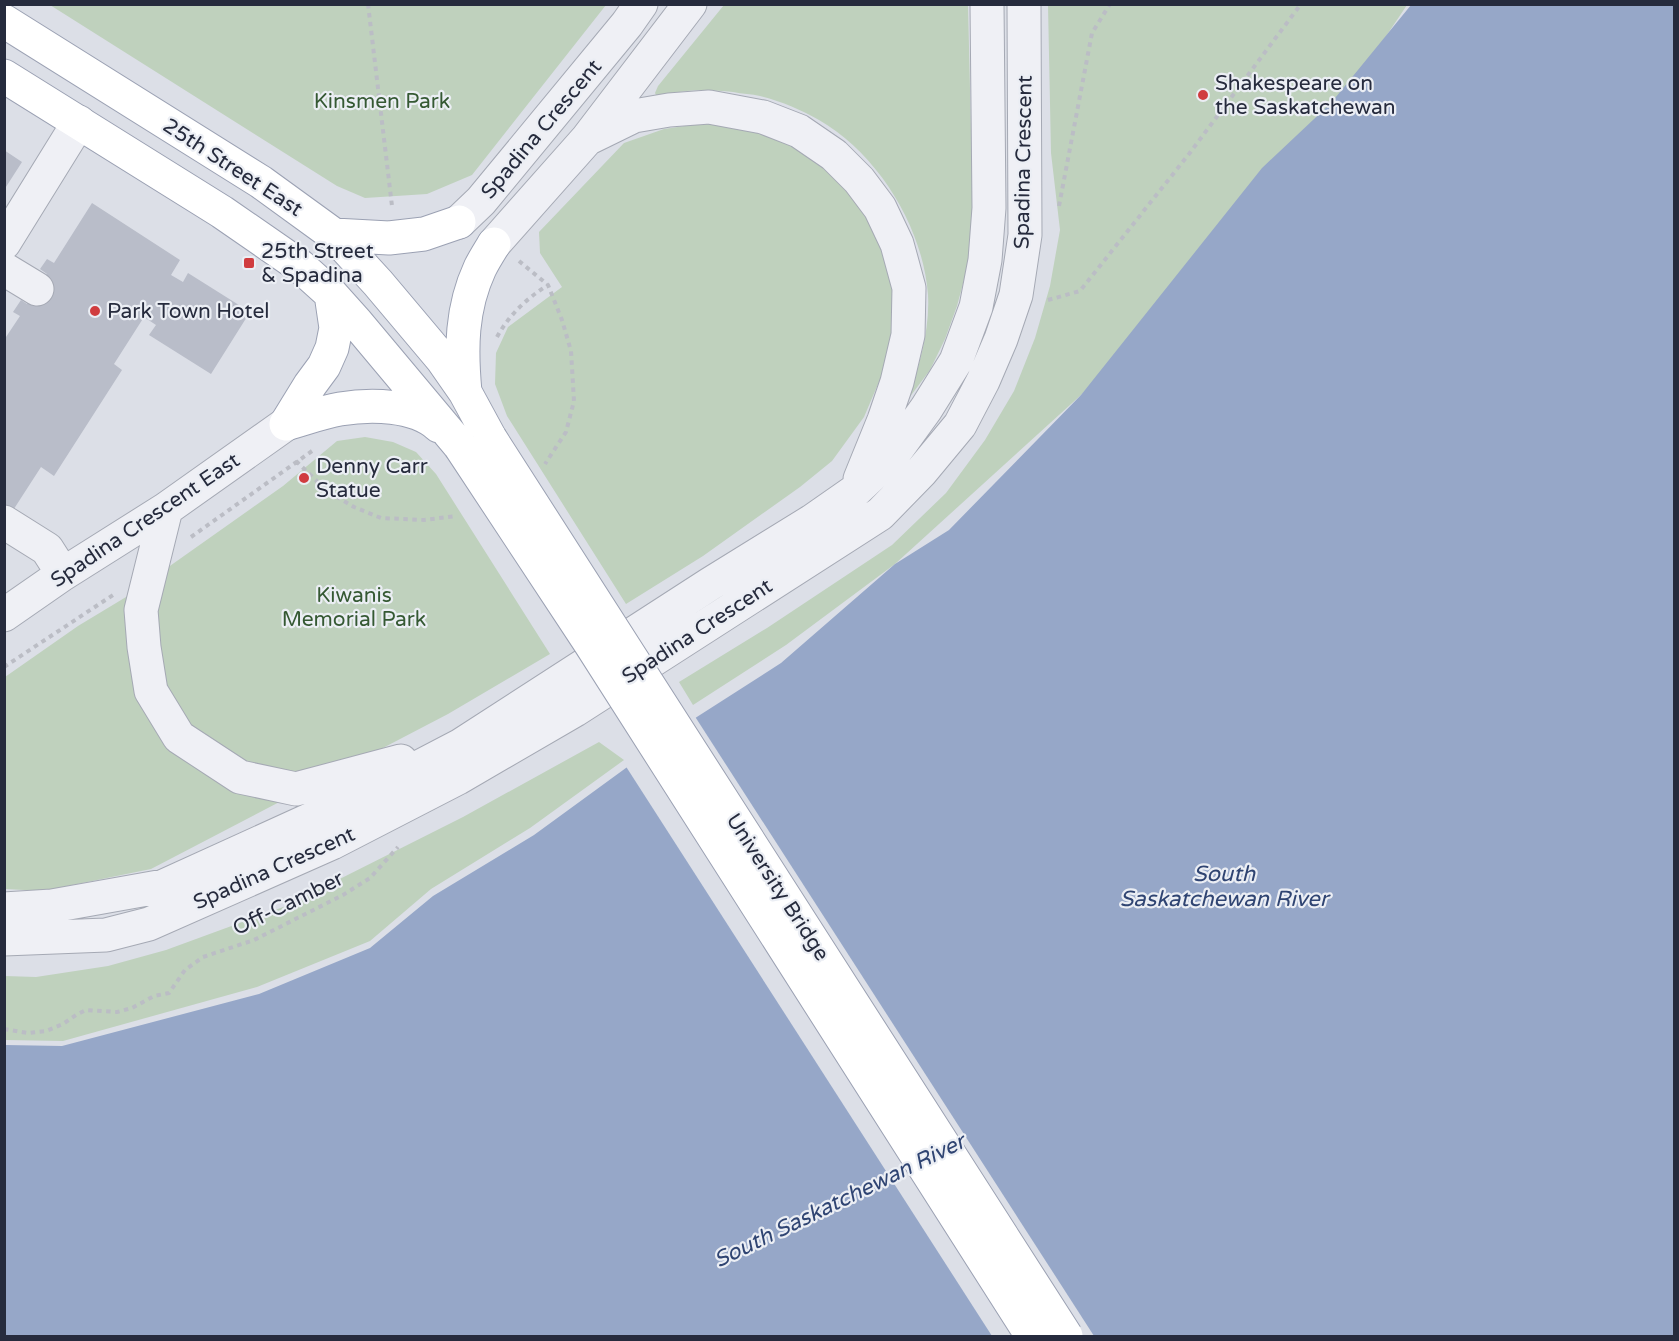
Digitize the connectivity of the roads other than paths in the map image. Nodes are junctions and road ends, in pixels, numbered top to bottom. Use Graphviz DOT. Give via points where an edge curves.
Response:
graph roads {
  1 [pos="641,4"];
  2 [pos="690,4"];
  3 [pos="987,4"];
  4 [pos="1024,4"];
  5 [pos="4,21"];
  6 [pos="4,76"];
  7 [pos="79,122"];
  8 [pos="587,139"];
  9 [pos="459,222"];
  10 [pos="334,235"];
  11 [pos="4,243"];
  12 [pos="503,249"];
  13 [pos="4,269"];
  14 [pos="36,289"];
  15 [pos="331,294"];
  16 [pos="465,392"];
  17 [pos="279,429"];
  18 [pos="475,442"];
  19 [pos="855,491"];
  20 [pos="166,509"];
  21 [pos="4,522"];
  22 [pos="63,574"];
  23 [pos="4,615"];
  24 [pos="461,745"];
  25 [pos="4,909"];
  26 [pos="4,939"];
  27 [pos="1032,1336"];
  28 [pos="1066,1336"];
  1 -- 9 [label="street, Spadina Crescent" via="481,201"];
  2 -- 8 [label="street, Spadina Crescent"];
  3 -- 19 [label="street, Spadina Crescent" via="990,208 976,307 956,361 926,409 892,456"];
  4 -- 26 [label="street, Spadina Crescent" via="1025,235 1016,295 983,381 960,425 880,513 575,710 458,778 332,843 149,924 106,935"];
  5 -- 10 [label="main road, 25th Street East" via="261,182"];
  6 -- 7 [label="main road, 25th Street East"];
  7 -- 11 [label="street"];
  7 -- 15 [label="main road, 25th Street East" via="265,241"];
  8 -- 12 [label="street, Spadina Crescent"];
  8 -- 19 [label="street" via="634,116 709,107 763,117 799,131 834,154 859,180 880,208 897,244 909,288 908,335 897,382"];
  9 -- 10 [label="main road" via="424,234 389,238"];
  10 -- 16 [label="main road, 25th Street East" via="442,359"];
  12 -- 16 [label="main road" via="479,269 468,305 462,355"];
  13 -- 14 [label="street"];
  15 -- 17 [label="main road" via="336,328 332,348 324,366"];
  15 -- 18 [label="main road, 25th Street East"];
  16 -- 18 [label="main road, 25th Street East"];
  17 -- 18 [label="main road" via="338,409 373,406 407,410"];
  17 -- 20 [label="street, Spadina Crescent East"];
  18 -- 27 [label="main road, University Bridge, bridge" via="590,643"];
  18 -- 28 [label="main road, University Bridge, bridge"];
  19 -- 24 [label="street, Spadina Crescent"];
  20 -- 22 [label="street, Spadina Crescent East"];
  20 -- 24 [label="street" via="141,610 151,691 178,737 240,777 296,789"];
  21 -- 22 [label="street" via="47,549"];
  22 -- 23 [label="street, Spadina Crescent East"];
  24 -- 25 [label="street, Spadina Crescent" via="375,790 164,886 52,906"];
}
